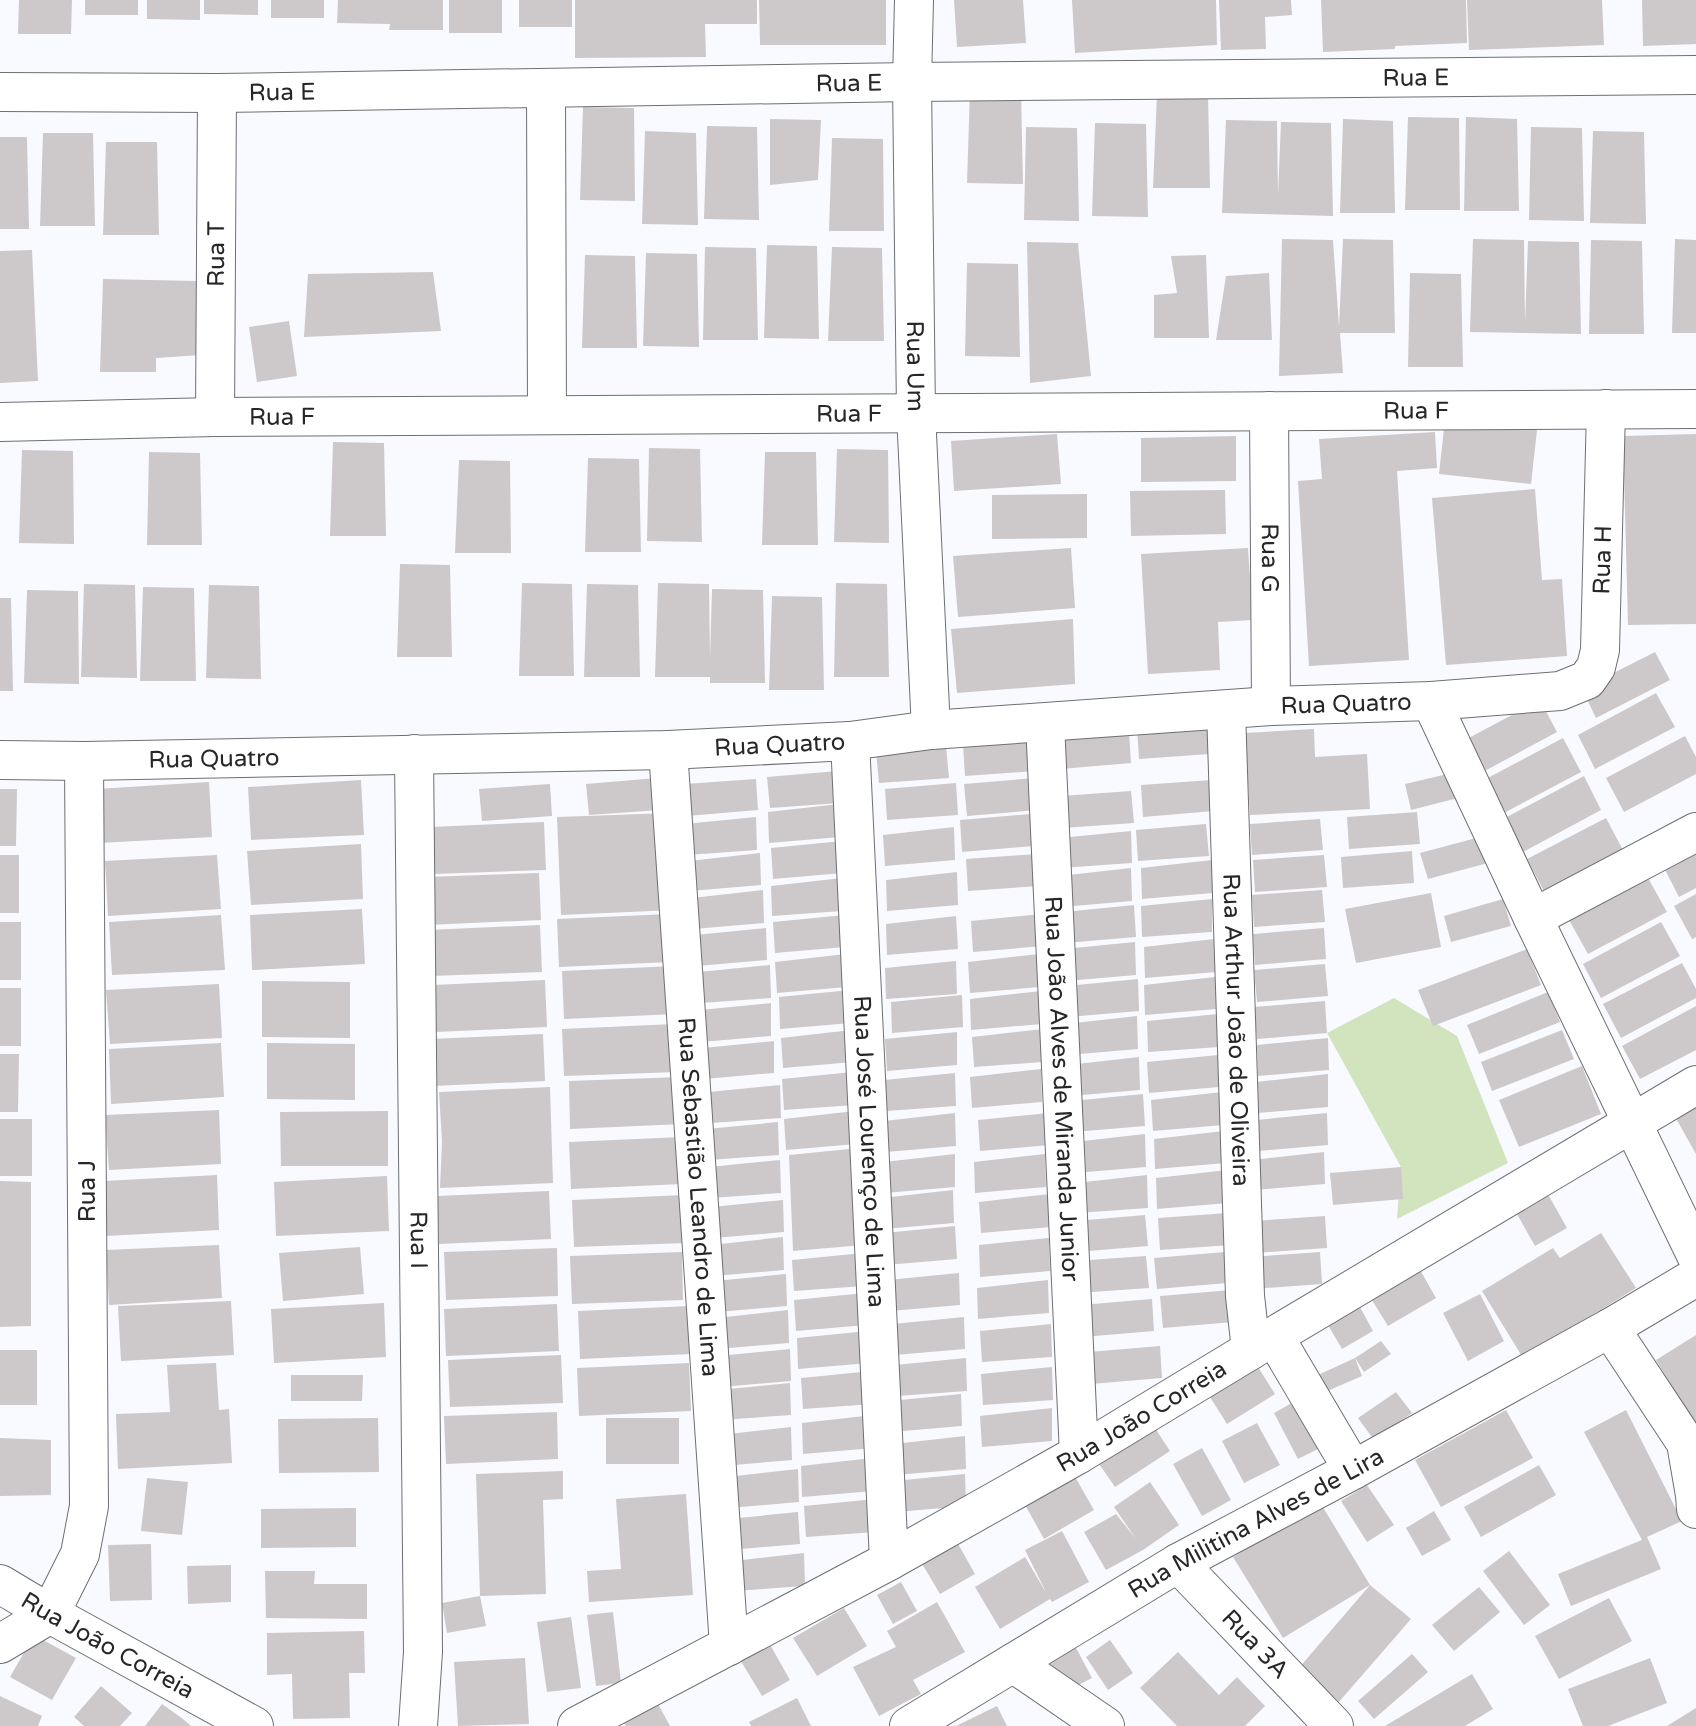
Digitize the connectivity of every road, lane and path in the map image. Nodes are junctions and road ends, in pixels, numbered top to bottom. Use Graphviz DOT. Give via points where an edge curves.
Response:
graph roads {
  1 [pos="914,0"];
  2 [pos="1696,75"];
  3 [pos="912,82"];
  4 [pos="546,88"];
  5 [pos="0,92"];
  6 [pos="217,93"];
  7 [pos="1606,408"];
  8 [pos="1696,409"];
  9 [pos="1269,411"];
  10 [pos="916,413"];
  11 [pos="547,415"];
  12 [pos="215,417"];
  13 [pos="0,422"];
  14 [pos="1560,691"];
  15 [pos="1431,701"];
  16 [pos="1271,706"];
  17 [pos="1226,710"];
  18 [pos="1045,723"];
  19 [pos="932,730"];
  20 [pos="850,741"];
  21 [pos="668,750"];
  22 [pos="414,754"];
  23 [pos="0,760"];
  24 [pos="84,761"];
  25 [pos="1696,832"];
  26 [pos="1533,918"];
  27 [pos="1696,1085"];
  28 [pos="1632,1124"];
  29 [pos="1692,1237"];
  30 [pos="1696,1277"];
  31 [pos="1610,1328"];
  32 [pos="1263,1343"];
  33 [pos="1079,1454"];
  34 [pos="1353,1471"];
  35 [pos="1696,1509"];
  36 [pos="889,1561"];
  37 [pos="1178,1563"];
  38 [pos="0,1584"];
  39 [pos="50,1614"];
  40 [pos="0,1644"];
  41 [pos="729,1646"];
  42 [pos="1013,1663"];
  43 [pos="254,1726"];
  44 [pos="418,1726"];
  45 [pos="577,1726"];
  46 [pos="909,1726"];
  47 [pos="1105,1726"];
  48 [pos="1334,1726"];
  1 -- 3 [label="street, Rua Um"];
  2 -- 3 [label="street, Rua E"];
  3 -- 4 [label="street, Rua E"];
  3 -- 10 [label="street, Rua Um"];
  4 -- 6 [label="street, Rua E"];
  4 -- 11 [label="street"];
  5 -- 6 [label="street, Rua E"];
  6 -- 12 [label="street, Rua T"];
  7 -- 8 [label="street, Rua F"];
  7 -- 9 [label="street, Rua F"];
  7 -- 14 [label="street, Rua H" via="1600,650 1597,667 1587,680"];
  9 -- 10 [label="street, Rua F"];
  9 -- 16 [label="street, Rua G"];
  10 -- 11 [label="street, Rua F"];
  10 -- 19 [label="street, Rua Um"];
  11 -- 12 [label="street, Rua F"];
  12 -- 13 [label="street, Rua F"];
  14 -- 15 [label="street, Rua Quatro"];
  15 -- 16 [label="street, Rua Quatro"];
  15 -- 26 [label="street"];
  16 -- 17 [label="street, Rua Quatro"];
  17 -- 18 [label="street, Rua Quatro"];
  17 -- 32 [label="street, Rua Arthur João de Oliveira" via="1245,1296"];
  18 -- 19 [label="street, Rua Quatro"];
  18 -- 33 [label="street, Rua João Alves de Miranda Junior"];
  19 -- 20 [label="street, Rua Quatro"];
  20 -- 21 [label="street, Rua Quatro"];
  20 -- 36 [label="street, Rua José Lourenço de Lima"];
  21 -- 22 [label="street, Rua Quatro"];
  21 -- 41 [label="street, Rua Sebastião Leandro de Lima"];
  22 -- 24 [label="street, Rua Quatro"];
  22 -- 44 [label="street, Rua I" via="423,1652"];
  23 -- 24 [label="street, Rua Quatro"];
  24 -- 39 [label="street, Rua J" via="89,1506 80,1554"];
  25 -- 26 [label="street"];
  26 -- 28 [label="street"];
  27 -- 28 [label="street, Rua João Correia"];
  28 -- 29 [label="street"];
  28 -- 32 [label="street, Rua João Correia"];
  30 -- 31 [label="street, Rua Militina Alves de Lira"];
  31 -- 34 [label="street, Rua Militina Alves de Lira"];
  31 -- 35 [label="street" via="1686,1443"];
  32 -- 33 [label="street, Rua João Correia"];
  32 -- 34 [label="street"];
  33 -- 36 [label="street, Rua João Correia"];
  34 -- 37 [label="street, Rua Militina Alves de Lira"];
  36 -- 41 [label="street, Rua João Correia"];
  37 -- 42 [label="street, Rua Militina Alves de Lira"];
  37 -- 48 [label="street, Rua 3A"];
  38 -- 39 [label="street, Rua João Correia"];
  39 -- 40 [label="street"];
  39 -- 43 [label="street, Rua João Correia"];
  41 -- 45 [label="street, Rua João Correia"];
  42 -- 46 [label="street, Rua Militina Alves de Lira"];
  42 -- 47 [label="street"];
}
